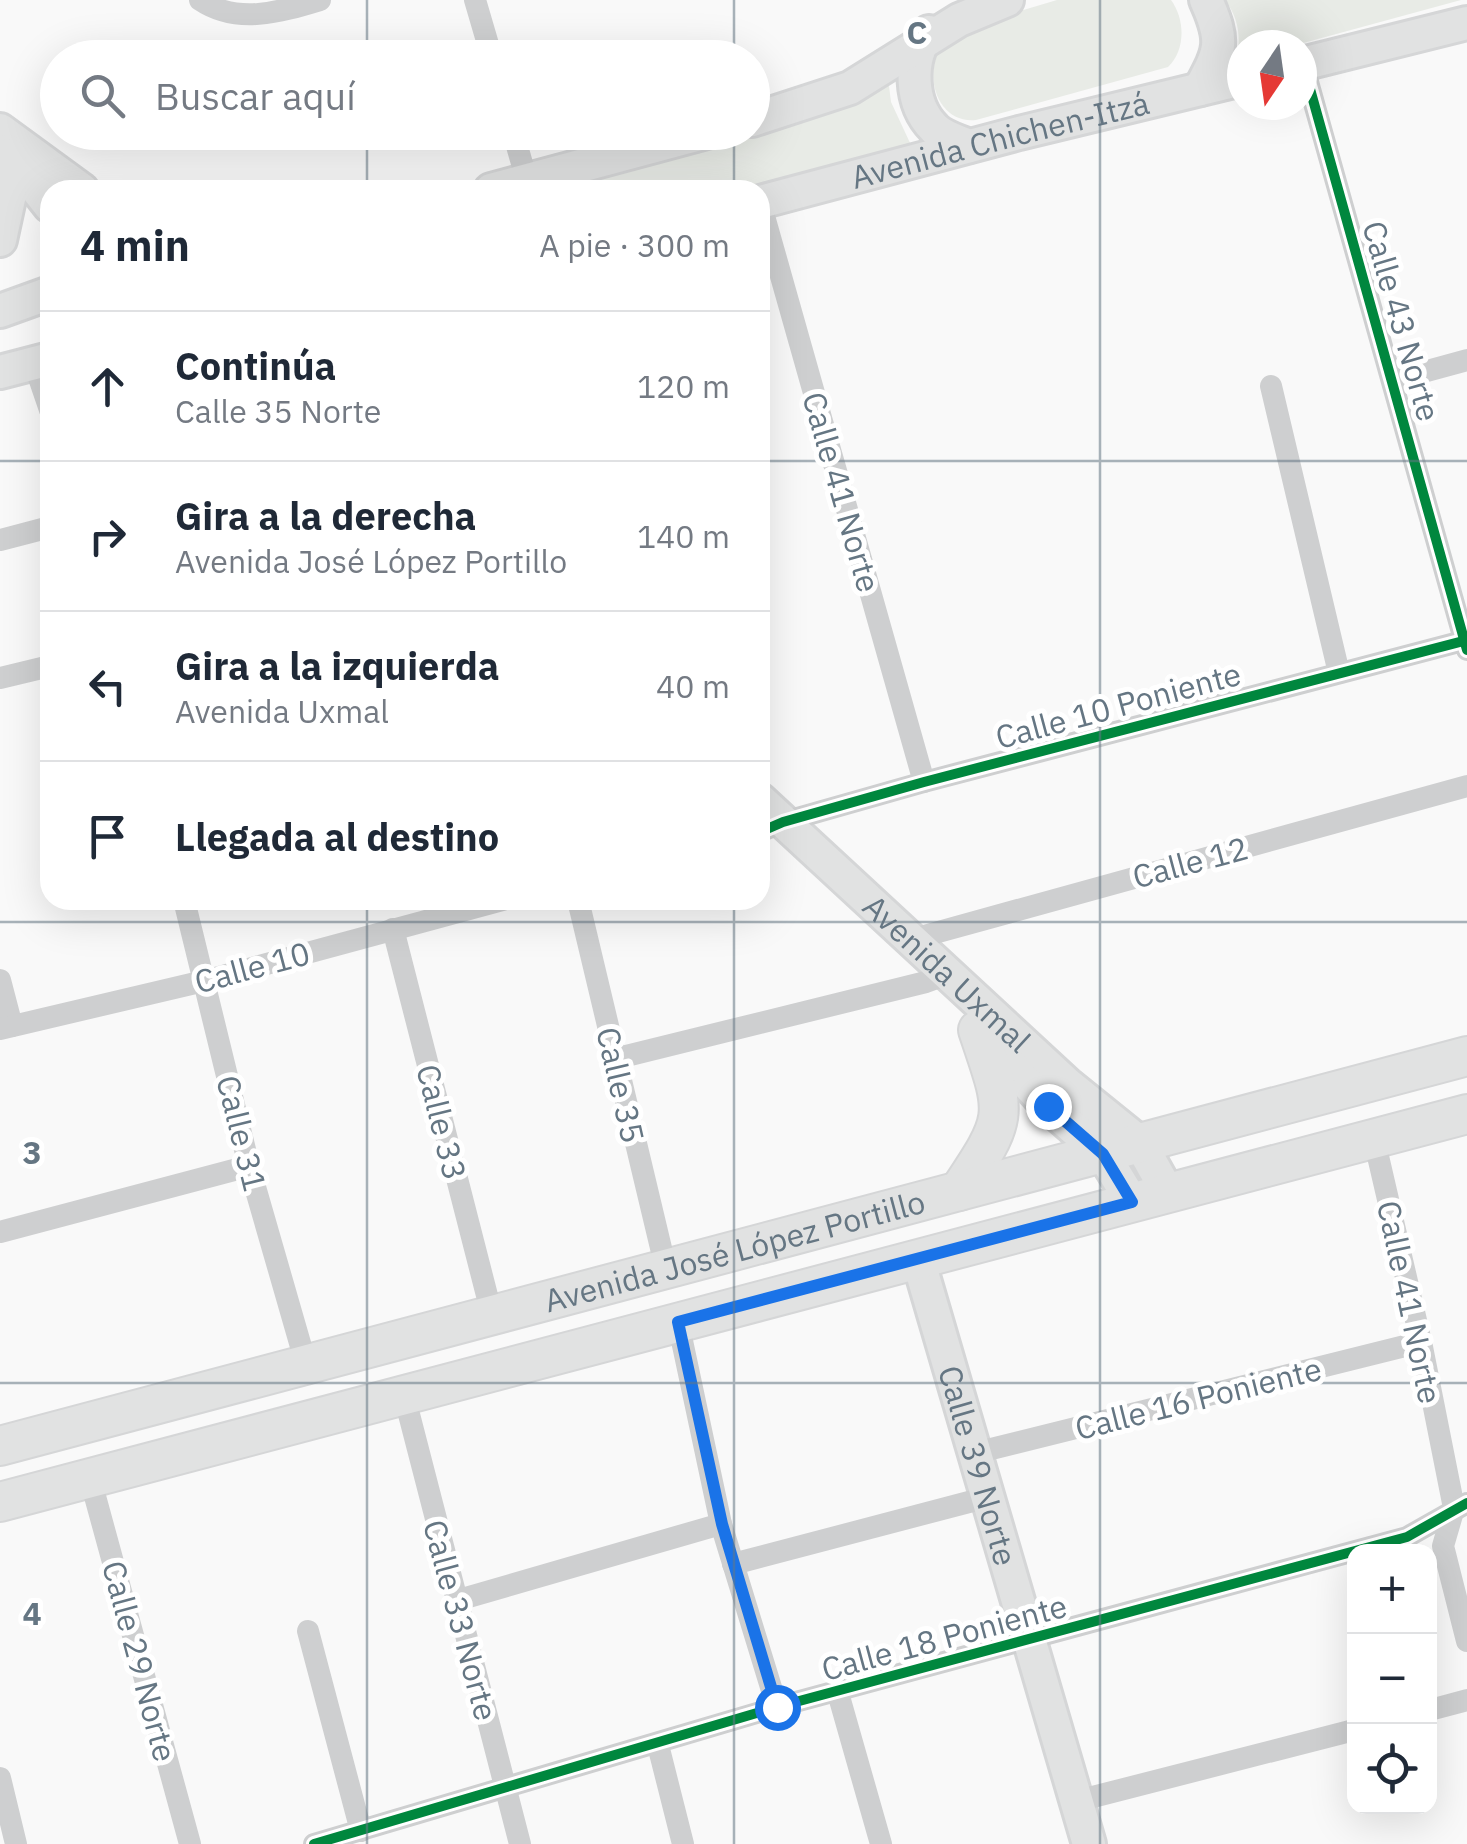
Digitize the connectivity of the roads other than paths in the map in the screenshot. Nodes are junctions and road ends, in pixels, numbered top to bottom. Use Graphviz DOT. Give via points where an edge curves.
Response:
graph roads {
  1 [pos="200,0"];
  2 [pos="320,0"];
  3 [pos="476,0"];
  4 [pos="952,0"];
  5 [pos="1007,0"];
  6 [pos="1206,0"];
  7 [pos="286,5"];
  8 [pos="1467,23"];
  9 [pos="487,40"];
  10 [pos="921,43"];
  11 [pos="1317,60"];
  12 [pos="1227,83"];
  13 [pos="1200,90"];
  14 [pos="770,114"];
  15 [pos="1317,116"];
  16 [pos="3,141"];
  17 [pos="969,146"];
  18 [pos="518,150"];
  19 [pos="640,150"];
  20 [pos="66,180"];
  21 [pos="526,180"];
  22 [pos="40,192"];
  23 [pos="770,199"];
  24 [pos="770,237"];
  25 [pos="0,240"];
  26 [pos="40,297"];
  27 [pos="0,311"];
  28 [pos="1467,360"];
  29 [pos="40,362"];
  30 [pos="0,372"];
  31 [pos="1394,380"];
  32 [pos="1271,386"];
  33 [pos="40,530"];
  34 [pos="0,540"];
  35 [pos="1466,643"];
  36 [pos="40,668"];
  37 [pos="1338,673"];
  38 [pos="0,678"];
  39 [pos="924,782"];
  40 [pos="1467,786"];
  41 [pos="770,822"];
  42 [pos="770,827"];
  43 [pos="770,828"];
  44 [pos="186,910"];
  45 [pos="466,910"];
  46 [pos="580,910"];
  47 [pos="393,929"];
  48 [pos="913,939"];
  49 [pos="937,978"];
  50 [pos="0,980"];
  51 [pos="204,980"];
  52 [pos="6,1028"];
  53 [pos="978,1030"];
  54 [pos="1467,1056"];
  55 [pos="614,1059"];
  56 [pos="1467,1114"];
  57 [pos="1374,1138"];
  58 [pos="1140,1143"];
  59 [pos="1103,1154"];
  60 [pos="249,1166"];
  61 [pos="959,1190"];
  62 [pos="1168,1193"];
  63 [pos="1132,1202"];
  64 [pos="0,1232"];
  65 [pos="918,1259"];
  66 [pos="666,1269"];
  67 [pos="492,1315"];
  68 [pos="678,1322"];
  69 [pos="1421,1342"];
  70 [pos="306,1364"];
  71 [pos="404,1395"];
  72 [pos="0,1446"];
  73 [pos="975,1453"];
  74 [pos="90,1478"];
  75 [pos="988,1496"];
  76 [pos="0,1502"];
  77 [pos="1460,1506"];
  78 [pos="722,1524"];
  79 [pos="732,1564"];
  80 [pos="455,1601"];
  81 [pos="308,1631"];
  82 [pos="1031,1639"];
  83 [pos="1467,1641"];
  84 [pos="838,1693"];
  85 [pos="1467,1700"];
  86 [pos="777,1707"];
  87 [pos="1437,1708"];
  88 [pos="1347,1732"];
  89 [pos="658,1745"];
  90 [pos="0,1778"];
  91 [pos="506,1788"];
  92 [pos="1077,1801"];
  93 [pos="361,1831"];
  94 [pos="16,1844"];
  95 [pos="190,1844"];
  96 [pos="314,1844"];
  97 [pos="520,1844"];
  98 [pos="683,1844"];
  99 [pos="881,1844"];
  100 [pos="1090,1844"];
  1 -- 7 [label="street" via="227,14"];
  2 -- 7 [label="street"];
  3 -- 9 [label="street"];
  4 -- 10 [label="main road"];
  5 -- 10 [label="main road"];
  6 -- 13 [label="main road" via="1221,39"];
  8 -- 11 [label="main road"];
  10 -- 14 [label="main road" via="850,88"];
  10 -- 17 [label="main road" via="915,65 920,110 936,132"];
  12 -- 13 [label="main road, Avenida Chichen-Itzá"];
  13 -- 17 [label="main road, Avenida Chichen-Itzá"];
  15 -- 31 [label="street, Calle 43 Norte"];
  16 -- 20 [label="main road"];
  16 -- 22 [label="main road"];
  16 -- 25 [label="main road" via="10,194"];
  17 -- 23 [label="main road, Avenida Chichen-Itzá"];
  18 -- 21 [label="street"];
  19 -- 21 [label="main road"];
  24 -- 39 [label="street, Calle 41 Norte"];
  26 -- 27 [label="main road"];
  28 -- 31 [label="street"];
  29 -- 30 [label="main road"];
  31 -- 35 [label="street, Calle 43 Norte"];
  32 -- 37 [label="street"];
  33 -- 34 [label="street"];
  35 -- 37 [label="street, Calle 10 Poniente"];
  36 -- 38 [label="street"];
  37 -- 39 [label="street, Calle 10 Poniente"];
  39 -- 41 [label="street, Calle 10 Poniente"];
  40 -- 48 [label="street, Calle 12"];
  42 -- 48 [label="main road, Avenida Uxmal"];
  43 -- 49 [label="main road, Avenida Uxmal"];
  44 -- 51 [label="street, Calle 31"];
  45 -- 47 [label="street, Calle 10"];
  46 -- 55 [label="street, Calle 35"];
  47 -- 51 [label="street, Calle 10"];
  47 -- 67 [label="street, Calle 33"];
  48 -- 49 [label="main road, Avenida Uxmal"];
  49 -- 53 [label="main road, Avenida Uxmal"];
  49 -- 55 [label="street"];
  49 -- 58 [label="main road, Avenida Uxmal"];
  50 -- 52 [label="street"];
  51 -- 52 [label="street, Calle 10"];
  51 -- 60 [label="street, Calle 31"];
  53 -- 59 [label="main road, Avenida Uxmal"];
  53 -- 61 [label="main road" via="1000,1094 1000,1114 996,1134"];
  54 -- 58 [label="main road, Avenida José López Portillo"];
  55 -- 66 [label="street, Calle 35"];
  56 -- 57 [label="main road, Avenida José López Portillo"];
  57 -- 62 [label="main road, Avenida José López Portillo"];
  57 -- 69 [label="street, Calle 41 Norte"];
  58 -- 59 [label="main road, Avenida José López Portillo"];
  58 -- 62 [label="main road, Avenida Uxmal"];
  59 -- 61 [label="main road, Avenida José López Portillo"];
  59 -- 63 [label="main road, Avenida Uxmal"];
  60 -- 64 [label="street"];
  60 -- 70 [label="street, Calle 31"];
  61 -- 66 [label="main road, Avenida José López Portillo"];
  62 -- 63 [label="main road, Avenida José López Portillo"];
  63 -- 65 [label="main road, Avenida José López Portillo"];
  65 -- 68 [label="main road, Avenida José López Portillo"];
  65 -- 73 [label="main road, Calle 39 Norte"];
  66 -- 67 [label="main road, Avenida José López Portillo"];
  67 -- 70 [label="main road, Avenida José López Portillo"];
  68 -- 71 [label="main road, Avenida José López Portillo"];
  68 -- 78 [label="street"];
  69 -- 73 [label="street, Calle 16 Poniente"];
  69 -- 77 [label="street, Calle 41 Norte"];
  70 -- 72 [label="main road, Avenida José López Portillo"];
  71 -- 74 [label="main road, Avenida José López Portillo"];
  71 -- 80 [label="street, Calle 33 Norte"];
  73 -- 75 [label="main road, Calle 39 Norte"];
  74 -- 76 [label="main road, Avenida José López Portillo"];
  74 -- 95 [label="street, Calle 29 Norte"];
  75 -- 79 [label="street"];
  75 -- 82 [label="main road, Calle 39 Norte"];
  77 -- 82 [label="street, Calle 18 Poniente" via="1407,1537"];
  77 -- 83 [label="street, Calle 41 Norte" via="1444,1546"];
  78 -- 79 [label="street"];
  78 -- 80 [label="street"];
  79 -- 86 [label="street"];
  80 -- 91 [label="street, Calle 33 Norte"];
  81 -- 93 [label="street"];
  82 -- 84 [label="street, Calle 18 Poniente"];
  82 -- 92 [label="main road, Calle 39 Norte"];
  84 -- 86 [label="street, Calle 18 Poniente"];
  84 -- 99 [label="street"];
  85 -- 87 [label="street"];
  86 -- 89 [label="street, Calle 18 Poniente"];
  88 -- 92 [label="street"];
  89 -- 91 [label="street, Calle 18 Poniente"];
  89 -- 98 [label="street"];
  90 -- 94 [label="street"];
  91 -- 93 [label="street, Calle 18 Poniente"];
  91 -- 97 [label="street, Calle 33 Norte"];
  92 -- 100 [label="main road, Calle 39 Norte"];
  93 -- 96 [label="street, Calle 18 Poniente"];
}
